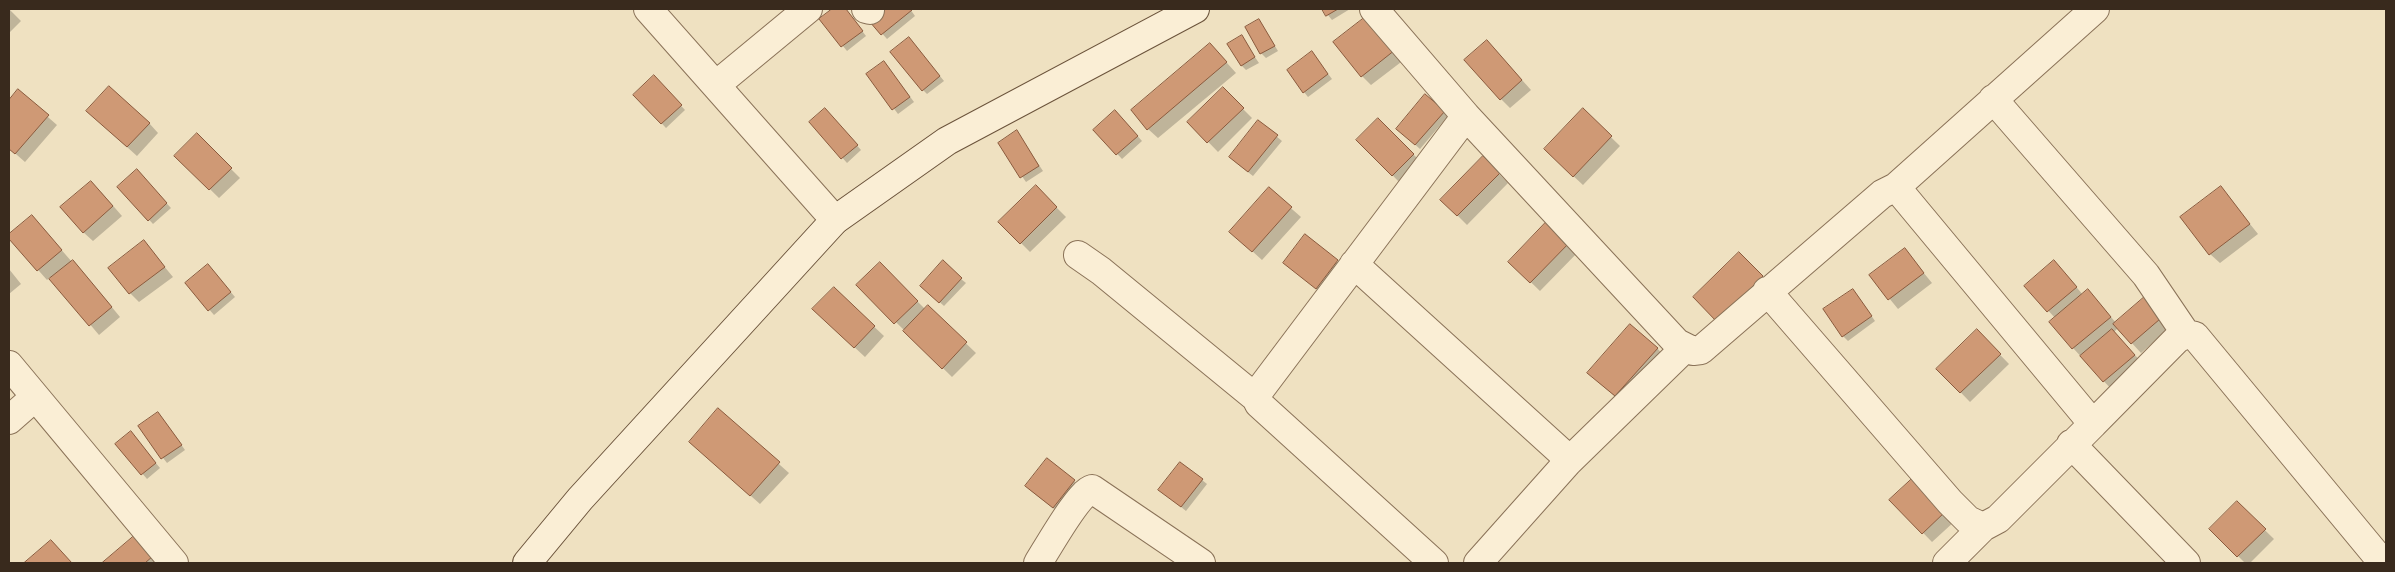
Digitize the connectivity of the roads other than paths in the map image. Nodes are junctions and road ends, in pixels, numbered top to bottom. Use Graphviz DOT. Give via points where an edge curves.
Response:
graph roads {
  1 [pos="648,9"];
  2 [pos="808,9"];
  3 [pos="1195,9"];
  4 [pos="1374,9"];
  5 [pos="2095,9"];
  6 [pos="716,85"];
  7 [pos="1993,99"];
  8 [pos="1466,116"];
  9 [pos="1896,187"];
  10 [pos="836,220"];
  11 [pos="1078,255"];
  12 [pos="1354,264"];
  13 [pos="1767,291"];
  14 [pos="2186,334"];
  15 [pos="1684,349"];
  16 [pos="9,365"];
  17 [pos="34,398"];
  18 [pos="1256,398"];
  19 [pos="9,420"];
  20 [pos="2093,424"];
  21 [pos="2071,444"];
  22 [pos="1568,462"];
  23 [pos="1983,527"];
  24 [pos="174,563"];
  25 [pos="527,563"];
  26 [pos="1038,563"];
  27 [pos="1201,563"];
  28 [pos="1434,563"];
  29 [pos="1478,563"];
  30 [pos="1947,563"];
  31 [pos="2186,563"];
  32 [pos="2383,563"];
  1 -- 6 [label="street"];
  2 -- 6 [label="street"];
  3 -- 10 [label="street" via="947,141"];
  4 -- 8 [label="street"];
  5 -- 7 [label="street"];
  6 -- 10 [label="street"];
  7 -- 9 [label="street"];
  7 -- 14 [label="street" via="2146,275"];
  8 -- 12 [label="street"];
  8 -- 15 [label="street"];
  9 -- 13 [label="street" via="1882,194"];
  9 -- 20 [label="street"];
  10 -- 25 [label="street" via="580,499"];
  11 -- 18 [label="street" via="1101,270"];
  12 -- 18 [label="street"];
  12 -- 22 [label="street" via="1562,452"];
  13 -- 15 [label="street" via="1701,350"];
  13 -- 23 [label="street" via="1950,502 1968,520"];
  14 -- 20 [label="street" via="2177,339"];
  14 -- 32 [label="street" via="2195,336 2202,343"];
  15 -- 22 [label="street"];
  16 -- 17 [label="street"];
  17 -- 19 [label="street"];
  17 -- 24 [label="street"];
  18 -- 28 [label="street"];
  20 -- 21 [label="street"];
  21 -- 23 [label="street" via="1998,519"];
  21 -- 31 [label="street"];
  22 -- 29 [label="street"];
  23 -- 30 [label="street"];
  26 -- 27 [label="street" via="1076,505 1087,490 1092,489"];
}
